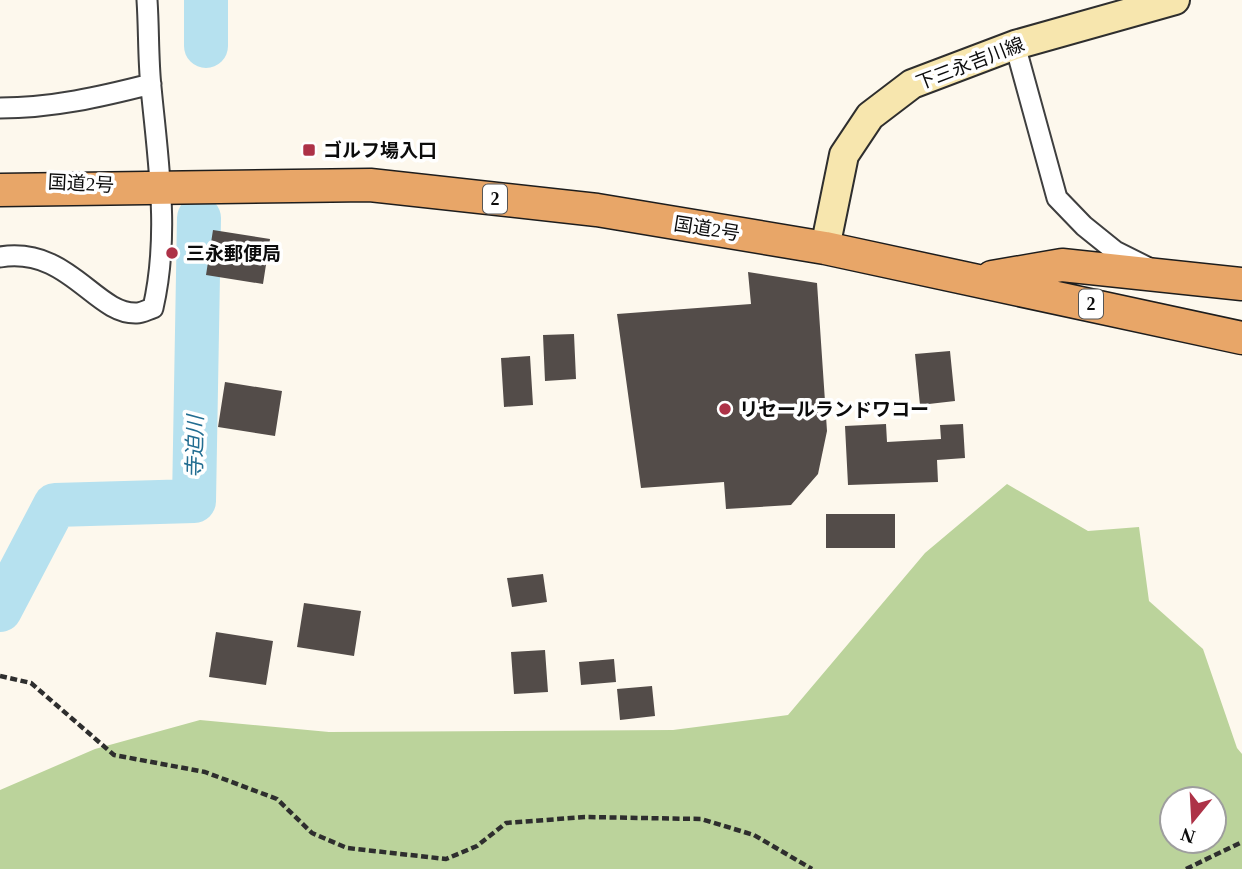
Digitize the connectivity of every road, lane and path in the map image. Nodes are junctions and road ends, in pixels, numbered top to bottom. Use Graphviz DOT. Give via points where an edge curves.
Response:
graph roads {
  1 [pos="148,0"];
  2 [pos="1175,0"];
  3 [pos="1015,45"];
  4 [pos="151,84"];
  5 [pos="0,108"];
  6 [pos="0,179"];
  7 [pos="163,186"];
  8 [pos="0,190"];
  9 [pos="825,248"];
  10 [pos="0,257"];
  11 [pos="1163,276"];
  12 [pos="977,279"];
  13 [pos="1242,284"];
  14 [pos="1205,329"];
  15 [pos="1242,338"];
  16 [pos="1242,345"];
  17 [pos="0,676"];
  18 [pos="1242,842"];
  19 [pos="812,869"];
  20 [pos="1186,869"];
  1 -- 4 [label="street"];
  2 -- 3 [label="main road, 下三永吉川線"];
  3 -- 9 [label="main road, 下三永吉川線" via="912,84 870,116 844,155"];
  3 -- 11 [label="street" via="1057,198 1115,251"];
  4 -- 5 [label="street" via="79,102"];
  4 -- 7 [label="street"];
  6 -- 7 [label="highway, 国道2号 / 2"];
  7 -- 8 [label="highway, 国道2号 / 2"];
  7 -- 9 [label="highway, 国道2号 / 2" via="370,185 597,211"];
  7 -- 10 [label="street" via="153,308 138,313 118,308 46,260"];
  9 -- 12 [label="highway, 国道2号 / 2"];
  11 -- 12 [label="highway" via="1062,265"];
  11 -- 13 [label="highway"];
  12 -- 14 [label="highway, 国道2号 / 2"];
  14 -- 15 [label="highway, 国道2号 / 2"];
  14 -- 16 [label="highway"];
  17 -- 19 [label="path" via="32,682 114,755 205,772 277,799 312,833 347,848 446,859 477,846 506,824 585,817 701,819 754,835"];
  18 -- 20 [label="path"];
}
